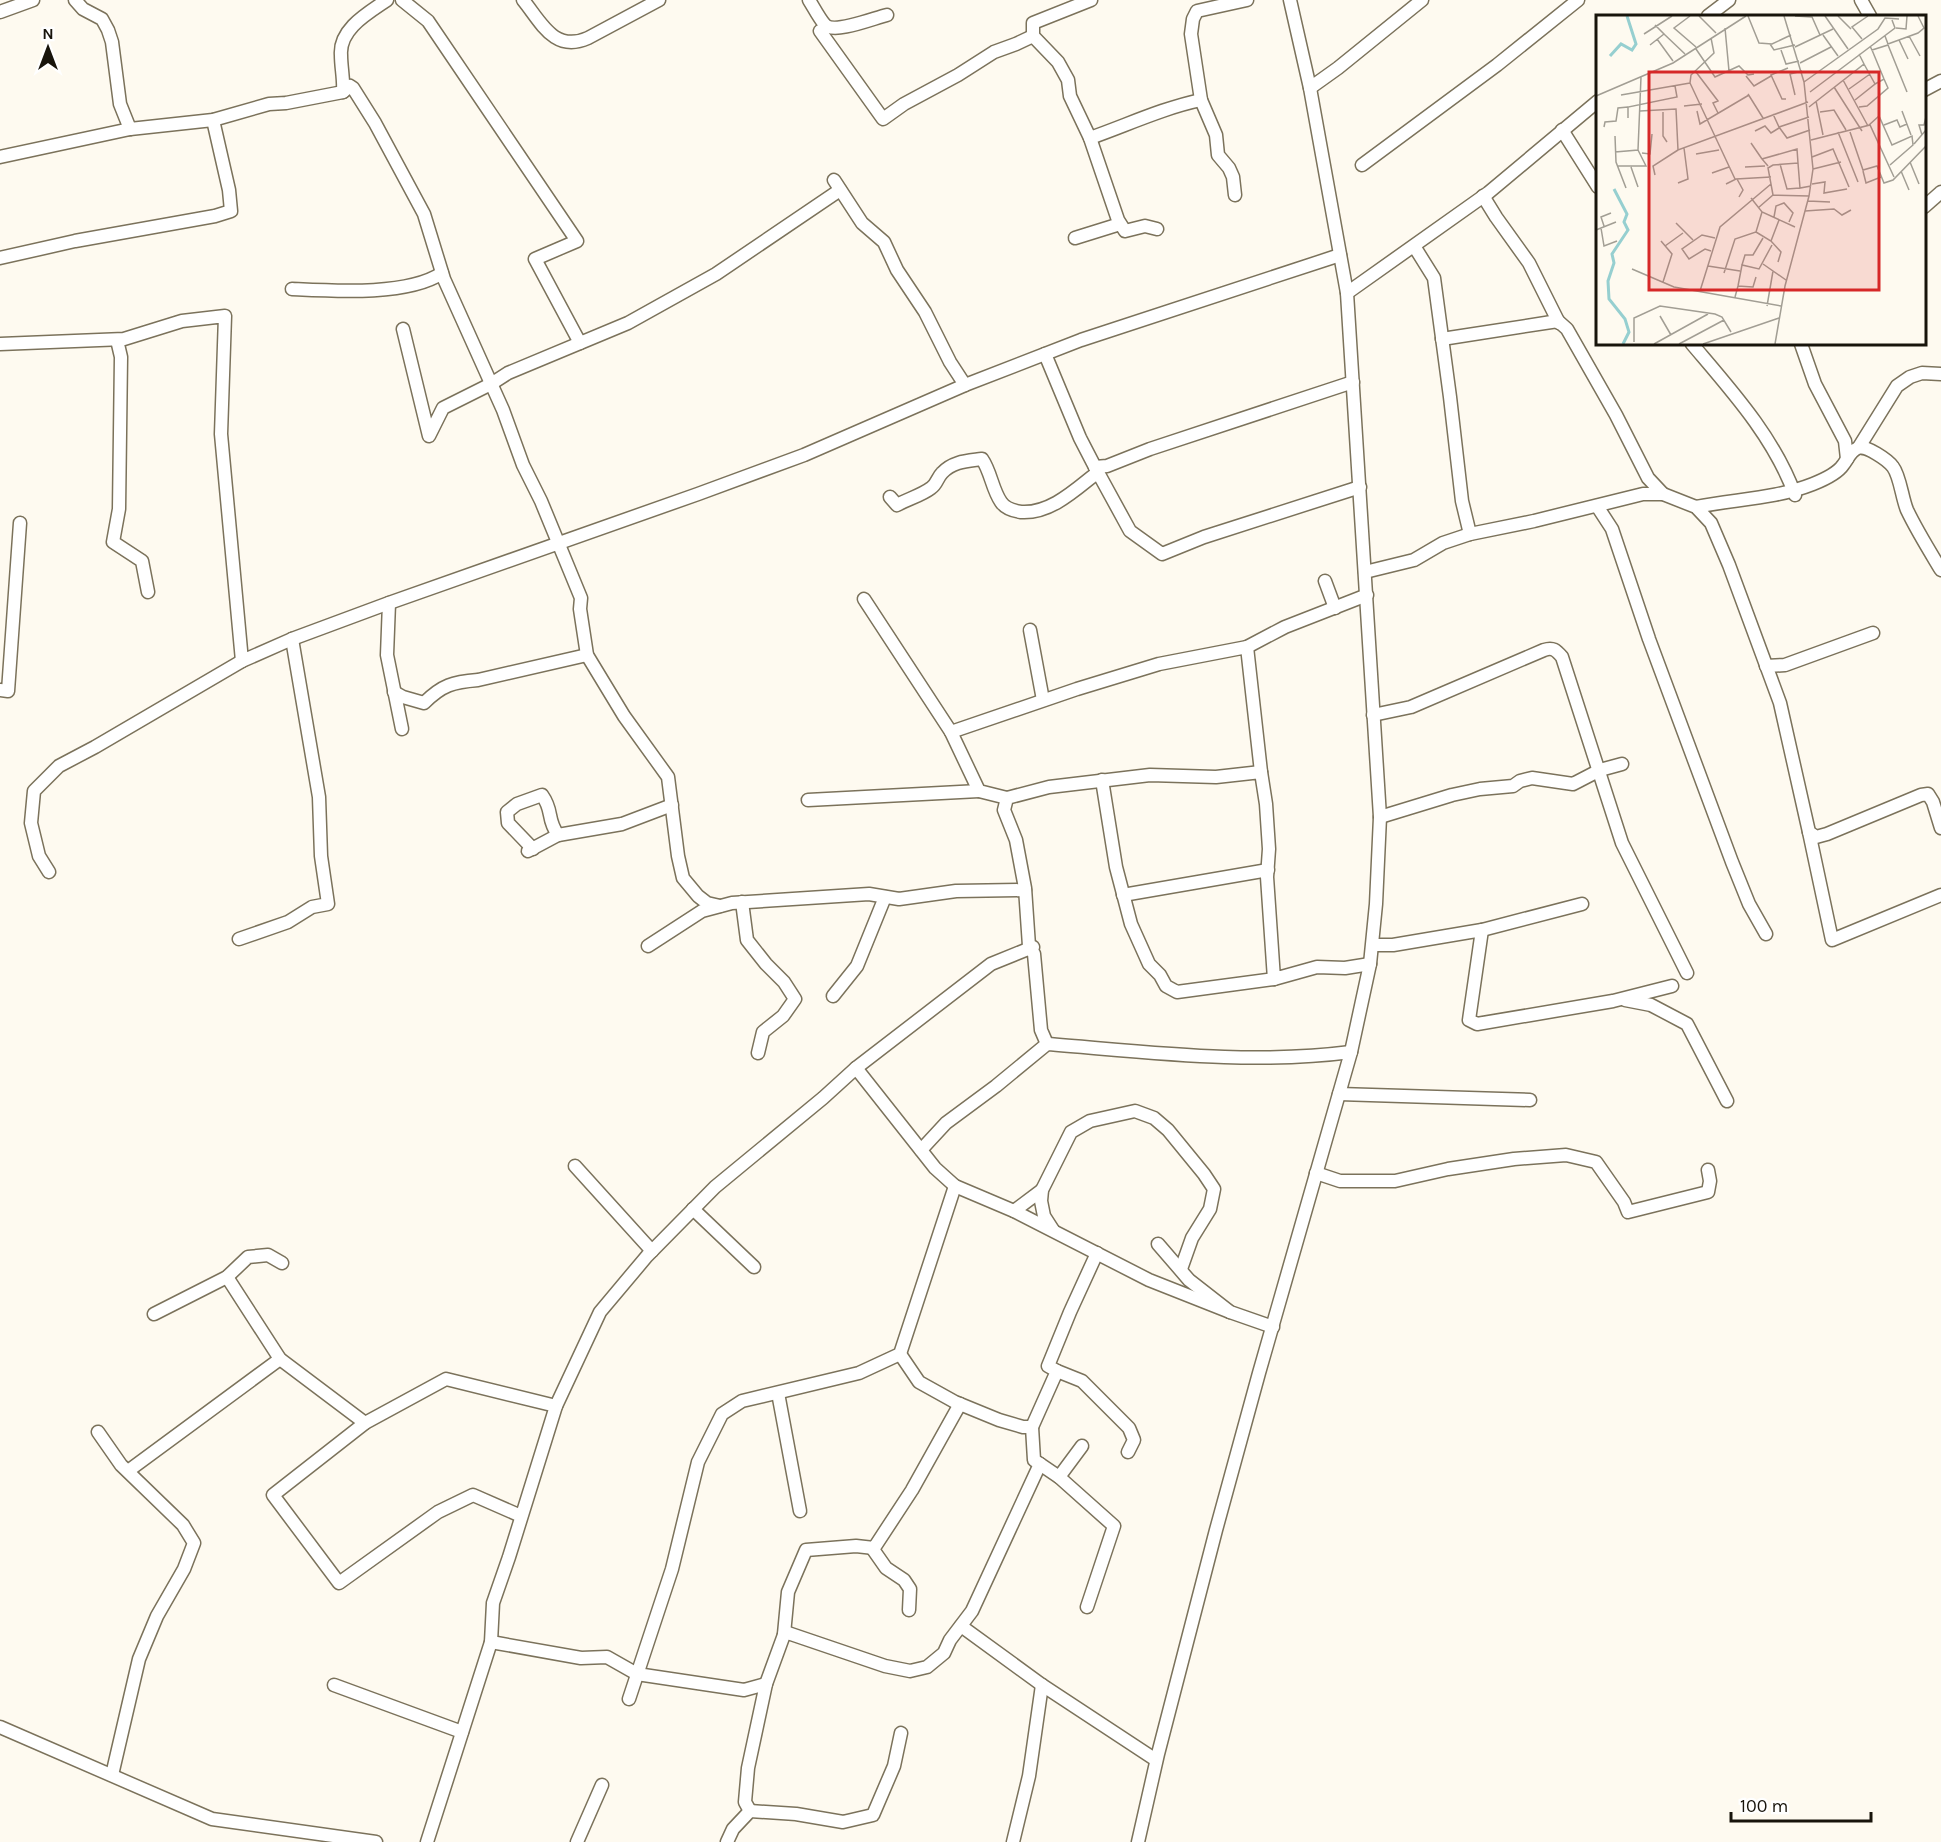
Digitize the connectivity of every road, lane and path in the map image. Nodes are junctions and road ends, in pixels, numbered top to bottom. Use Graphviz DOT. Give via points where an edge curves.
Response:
graph roads {
  1 [pos="33,0"];
  2 [pos="75,0"];
  3 [pos="387,0"];
  4 [pos="402,0"];
  5 [pos="523,0"];
  6 [pos="659,0"];
  7 [pos="809,0"];
  8 [pos="1091,0"];
  9 [pos="1247,0"];
  10 [pos="1290,0"];
  11 [pos="1422,0"];
  12 [pos="1578,0"];
  13 [pos="1729,0"];
  14 [pos="1194,5"];
  15 [pos="0,12"];
  16 [pos="887,15"];
  17 [pos="1709,15"];
  18 [pos="820,31"];
  19 [pos="1033,36"];
  20 [pos="1941,81"];
  21 [pos="346,85"];
  22 [pos="1310,88"];
  23 [pos="1926,89"];
  24 [pos="1201,100"];
  25 [pos="1596,103"];
  26 [pos="213,120"];
  27 [pos="130,129"];
  28 [pos="1562,129"];
  29 [pos="1090,138"];
  30 [pos="0,157"];
  31 [pos="1362,165"];
  32 [pos="1596,185"];
  33 [pos="1941,192"];
  34 [pos="1235,195"];
  35 [pos="1483,196"];
  36 [pos="1926,205"];
  37 [pos="1120,224"];
  38 [pos="1156,230"];
  39 [pos="1075,238"];
  40 [pos="1414,246"];
  41 [pos="1340,255"];
  42 [pos="0,258"];
  43 [pos="442,273"];
  44 [pos="292,289"];
  45 [pos="1347,293"];
  46 [pos="1559,323"];
  47 [pos="403,329"];
  48 [pos="1442,339"];
  49 [pos="117,340"];
  50 [pos="580,343"];
  51 [pos="0,344"];
  52 [pos="1693,345"];
  53 [pos="1801,345"];
  54 [pos="1045,354"];
  55 [pos="1941,374"];
  56 [pos="1353,382"];
  57 [pos="491,384"];
  58 [pos="965,385"];
  59 [pos="1859,447"];
  60 [pos="1847,459"];
  61 [pos="1097,469"];
  62 [pos="1360,487"];
  63 [pos="1795,493"];
  64 [pos="1664,494"];
  65 [pos="890,496"];
  66 [pos="1597,506"];
  67 [pos="1696,507"];
  68 [pos="20,523"];
  69 [pos="1470,534"];
  70 [pos="559,542"];
  71 [pos="1941,570"];
  72 [pos="1365,572"];
  73 [pos="1325,581"];
  74 [pos="148,592"];
  75 [pos="1367,595"];
  76 [pos="864,599"];
  77 [pos="389,603"];
  78 [pos="1335,608"];
  79 [pos="1030,630"];
  80 [pos="1873,633"];
  81 [pos="292,639"];
  82 [pos="1246,647"];
  83 [pos="587,655"];
  84 [pos="242,661"];
  85 [pos="1766,666"];
  86 [pos="0,690"];
  87 [pos="394,692"];
  88 [pos="1043,700"];
  89 [pos="1373,715"];
  90 [pos="402,729"];
  91 [pos="951,732"];
  92 [pos="1622,765"];
  93 [pos="1600,770"];
  94 [pos="1261,772"];
  95 [pos="1102,780"];
  96 [pos="979,791"];
  97 [pos="1007,798"];
  98 [pos="808,800"];
  99 [pos="672,805"];
  100 [pos="1380,817"];
  101 [pos="1941,828"];
  102 [pos="1809,832"];
  103 [pos="558,835"];
  104 [pos="1268,870"];
  105 [pos="49,872"];
  106 [pos="1025,890"];
  107 [pos="1123,895"];
  108 [pos="1941,895"];
  109 [pos="885,897"];
  110 [pos="742,902"];
  111 [pos="1582,904"];
  112 [pos="720,906"];
  113 [pos="1482,930"];
  114 [pos="1766,934"];
  115 [pos="239,939"];
  116 [pos="1373,945"];
  117 [pos="648,946"];
  118 [pos="1031,947"];
  119 [pos="1370,964"];
  120 [pos="1687,973"];
  121 [pos="1274,979"];
  122 [pos="1672,986"];
  123 [pos="833,996"];
  124 [pos="1621,999"];
  125 [pos="1047,1044"];
  126 [pos="1352,1052"];
  127 [pos="758,1053"];
  128 [pos="856,1068"];
  129 [pos="1339,1094"];
  130 [pos="1530,1100"];
  131 [pos="1727,1101"];
  132 [pos="921,1150"];
  133 [pos="575,1166"];
  134 [pos="1708,1170"];
  135 [pos="1316,1173"];
  136 [pos="955,1186"];
  137 [pos="1042,1190"];
  138 [pos="693,1209"];
  139 [pos="1014,1211"];
  140 [pos="1053,1231"];
  141 [pos="1158,1244"];
  142 [pos="652,1251"];
  143 [pos="1097,1253"];
  144 [pos="282,1263"];
  145 [pos="754,1267"];
  146 [pos="1181,1269"];
  147 [pos="227,1277"];
  148 [pos="1230,1312"];
  149 [pos="154,1314"];
  150 [pos="1273,1327"];
  151 [pos="900,1354"];
  152 [pos="280,1359"];
  153 [pos="1057,1371"];
  154 [pos="777,1393"];
  155 [pos="960,1404"];
  156 [pos="556,1406"];
  157 [pos="365,1423"];
  158 [pos="1032,1427"];
  159 [pos="98,1432"];
  160 [pos="1082,1446"];
  161 [pos="1128,1452"];
  162 [pos="1040,1464"];
  163 [pos="128,1472"];
  164 [pos="1059,1477"];
  165 [pos="800,1510"];
  166 [pos="521,1516"];
  167 [pos="872,1548"];
  168 [pos="1087,1607"];
  169 [pos="909,1610"];
  170 [pos="961,1626"];
  171 [pos="784,1634"];
  172 [pos="491,1642"];
  173 [pos="637,1674"];
  174 [pos="765,1684"];
  175 [pos="334,1685"];
  176 [pos="1042,1685"];
  177 [pos="629,1699"];
  178 [pos="0,1727"];
  179 [pos="462,1732"];
  180 [pos="901,1733"];
  181 [pos="1156,1760"];
  182 [pos="112,1775"];
  183 [pos="602,1785"];
  184 [pos="750,1811"];
  185 [pos="376,1842"];
  186 [pos="427,1842"];
  187 [pos="577,1842"];
  188 [pos="728,1842"];
  189 [pos="1013,1842"];
  190 [pos="1138,1842"];
  1 -- 15 [label="street"];
  2 -- 27 [label="street" via="102,19 108,30 120,104"];
  3 -- 21 [label="street" via="363,16 344,39 341,55"];
  4 -- 50 [label="street" via="428,21 577,241 535,259"];
  5 -- 6 [label="street" via="548,33 560,40 576,41"];
  7 -- 16 [label="street" via="830,28"];
  8 -- 19 [label="street" via="1032,23"];
  9 -- 14 [label="street"];
  10 -- 22 [label="street"];
  11 -- 22 [label="street"];
  12 -- 31 [label="street"];
  13 -- 17 [label="street"];
  14 -- 24 [label="street" via="1191,34"];
  18 -- 19 [label="street" via="883,119 994,52"];
  19 -- 29 [label="street" via="1065,73 1070,96"];
  20 -- 23 [label="street"];
  21 -- 26 [label="street"];
  21 -- 43 [label="street" via="359,95 424,214"];
  22 -- 41 [label="street"];
  24 -- 29 [label="street"];
  24 -- 34 [label="street" via="1216,135 1218,154 1233,177"];
  25 -- 28 [label="street"];
  26 -- 27 [label="street"];
  26 -- 42 [label="street" via="231,211"];
  27 -- 30 [label="street"];
  28 -- 32 [label="street"];
  28 -- 35 [label="street"];
  29 -- 37 [label="street"];
  33 -- 36 [label="street"];
  35 -- 40 [label="street"];
  35 -- 46 [label="street" via="1528,263"];
  37 -- 38 [label="street" via="1125,231 1144,226"];
  37 -- 39 [label="street"];
  40 -- 45 [label="street"];
  40 -- 48 [label="street" via="1434,278"];
  41 -- 45 [label="street"];
  41 -- 54 [label="street"];
  43 -- 44 [label="street" via="421,284 368,290"];
  43 -- 57 [label="street"];
  45 -- 56 [label="street"];
  46 -- 48 [label="street"];
  46 -- 64 [label="street" via="1567,329 1648,477"];
  47 -- 57 [label="street" via="429,436 443,408"];
  48 -- 69 [label="street" via="1462,501"];
  49 -- 51 [label="street"];
  49 -- 74 [label="street" via="122,357 119,498 113,542 142,561"];
  49 -- 84 [label="street" via="182,321 225,316 221,434"];
  50 -- 57 [label="street"];
  50 -- 58 [label="street" via="628,323 716,274 837,185 862,223 884,242"];
  52 -- 63 [label="street" via="1748,409"];
  53 -- 60 [label="street" via="1815,384 1845,441"];
  54 -- 58 [label="street"];
  54 -- 61 [label="street"];
  55 -- 59 [label="street" via="1922,373 1897,386"];
  56 -- 61 [label="street"];
  56 -- 62 [label="street"];
  57 -- 70 [label="street"];
  58 -- 70 [label="street" via="804,455"];
  59 -- 60 [label="street"];
  59 -- 71 [label="street" via="1894,467 1907,509"];
  60 -- 63 [label="street" via="1836,472"];
  61 -- 62 [label="street" via="1130,531 1162,554"];
  61 -- 65 [label="street" via="1064,498 1028,512 1013,511 1001,503 982,459 954,465 941,473 930,490 897,505"];
  62 -- 72 [label="street"];
  63 -- 67 [label="street"];
  64 -- 66 [label="street"];
  64 -- 67 [label="street"];
  66 -- 69 [label="street"];
  66 -- 114 [label="street" via="1612,529 1728,851"];
  67 -- 85 [label="street" via="1711,523 1725,554"];
  68 -- 86 [label="street" via="8,691"];
  69 -- 72 [label="street" via="1443,543 1414,560"];
  70 -- 77 [label="street"];
  70 -- 83 [label="street" via="581,598"];
  72 -- 75 [label="street"];
  73 -- 78 [label="street"];
  75 -- 78 [label="street"];
  75 -- 89 [label="street"];
  76 -- 91 [label="street"];
  77 -- 81 [label="street"];
  77 -- 87 [label="street" via="387,655"];
  78 -- 82 [label="street"];
  79 -- 88 [label="street"];
  80 -- 85 [label="street" via="1785,665"];
  81 -- 84 [label="street"];
  81 -- 115 [label="street" via="319,797 328,904 312,907 288,922"];
  82 -- 88 [label="street" via="1159,664"];
  82 -- 94 [label="street"];
  83 -- 87 [label="street" via="461,681 437,689 424,703"];
  83 -- 99 [label="street" via="668,777"];
  84 -- 105 [label="street" via="59,766 34,791 31,824 39,856"];
  85 -- 102 [label="street" via="1779,704"];
  87 -- 90 [label="street"];
  88 -- 91 [label="street"];
  89 -- 93 [label="street" via="1411,707 1550,648 1562,657"];
  89 -- 100 [label="street"];
  91 -- 96 [label="street"];
  92 -- 93 [label="street"];
  93 -- 100 [label="street" via="1573,784 1532,778 1513,786 1480,789"];
  93 -- 120 [label="street" via="1622,843"];
  94 -- 95 [label="street"];
  94 -- 104 [label="street"];
  95 -- 97 [label="street"];
  95 -- 107 [label="street"];
  96 -- 97 [label="street"];
  96 -- 98 [label="street"];
  97 -- 106 [label="street" via="1005,810 1016,840"];
  99 -- 103 [label="street" via="622,824"];
  99 -- 112 [label="street" via="683,878 707,903"];
  100 -- 116 [label="street"];
  101 -- 102 [label="street" via="1928,794 1827,834 1816,837"];
  102 -- 108 [label="street" via="1832,940"];
  103 -- 103 [label="street" via="530,850 508,823 507,812 542,795 550,806 550,824"];
  104 -- 107 [label="street"];
  104 -- 121 [label="street"];
  106 -- 109 [label="street"];
  106 -- 118 [label="street"];
  107 -- 121 [label="street" via="1144,955 1166,986 1177,992"];
  109 -- 110 [label="street" via="869,894"];
  109 -- 123 [label="street" via="857,966"];
  110 -- 112 [label="street"];
  110 -- 127 [label="street" via="747,940 795,999 783,1016 763,1032"];
  111 -- 113 [label="street"];
  112 -- 117 [label="street" via="702,911"];
  113 -- 116 [label="street"];
  113 -- 124 [label="street" via="1470,1020 1477,1024"];
  116 -- 119 [label="street"];
  118 -- 125 [label="street" via="1041,1030"];
  118 -- 128 [label="street" via="991,964"];
  119 -- 121 [label="street" via="1317,967"];
  119 -- 126 [label="street"];
  122 -- 124 [label="street"];
  124 -- 131 [label="street" via="1651,1005 1687,1024"];
  125 -- 126 [label="street" via="1235,1058"];
  125 -- 132 [label="street" via="946,1123"];
  126 -- 129 [label="street"];
  128 -- 132 [label="street"];
  128 -- 138 [label="street"];
  129 -- 130 [label="street"];
  129 -- 135 [label="street"];
  132 -- 136 [label="street"];
  133 -- 142 [label="street"];
  134 -- 135 [label="street" via="1708,1192 1628,1212 1596,1162 1566,1155 1514,1159 1395,1181 1340,1181"];
  135 -- 150 [label="street"];
  136 -- 139 [label="street"];
  136 -- 151 [label="street"];
  137 -- 139 [label="street"];
  137 -- 140 [label="street" via="1044,1216"];
  137 -- 146 [label="street" via="1071,1132 1090,1121 1135,1111 1154,1118 1214,1189 1210,1209 1192,1238"];
  138 -- 142 [label="street"];
  138 -- 145 [label="street"];
  139 -- 140 [label="street"];
  140 -- 143 [label="street"];
  141 -- 146 [label="street"];
  142 -- 156 [label="street" via="600,1312"];
  143 -- 148 [label="street" via="1149,1280"];
  143 -- 153 [label="street" via="1048,1366"];
  144 -- 147 [label="street" via="268,1255 248,1257"];
  146 -- 148 [label="street"];
  147 -- 149 [label="street"];
  147 -- 152 [label="street"];
  148 -- 150 [label="street"];
  150 -- 181 [label="street"];
  151 -- 154 [label="street" via="860,1373"];
  151 -- 155 [label="street" via="919,1382"];
  152 -- 157 [label="street"];
  152 -- 163 [label="street"];
  153 -- 158 [label="street"];
  153 -- 161 [label="street" via="1082,1381 1129,1428 1134,1440"];
  154 -- 165 [label="street"];
  154 -- 173 [label="street" via="742,1401 722,1414 698,1462 672,1569"];
  155 -- 158 [label="street" via="999,1420"];
  155 -- 167 [label="street" via="907,1498"];
  156 -- 157 [label="street" via="446,1379"];
  156 -- 166 [label="street"];
  157 -- 166 [label="street" via="273,1495 339,1583 438,1512 473,1495"];
  158 -- 162 [label="street" via="1034,1460"];
  159 -- 163 [label="street"];
  160 -- 164 [label="street"];
  162 -- 164 [label="street"];
  162 -- 170 [label="street" via="972,1611"];
  163 -- 182 [label="street" via="183,1525 194,1543 139,1659"];
  164 -- 168 [label="street" via="1114,1526"];
  166 -- 172 [label="street" via="493,1603"];
  167 -- 169 [label="street" via="886,1568 910,1589"];
  167 -- 171 [label="street" via="806,1550 788,1592"];
  170 -- 171 [label="street" via="944,1653 927,1667 910,1671"];
  170 -- 176 [label="street"];
  171 -- 174 [label="street"];
  172 -- 173 [label="street" via="581,1658 607,1657"];
  172 -- 179 [label="street"];
  173 -- 174 [label="street" via="744,1690"];
  173 -- 177 [label="street"];
  174 -- 184 [label="street" via="748,1768 745,1802"];
  175 -- 179 [label="street"];
  176 -- 181 [label="street"];
  176 -- 189 [label="street" via="1029,1776"];
  178 -- 182 [label="street"];
  179 -- 186 [label="street"];
  180 -- 184 [label="street" via="894,1766 873,1815 843,1822"];
  181 -- 190 [label="street"];
  182 -- 185 [label="street" via="212,1820"];
  183 -- 187 [label="street"];
  184 -- 188 [label="street" via="733,1829"];
}
